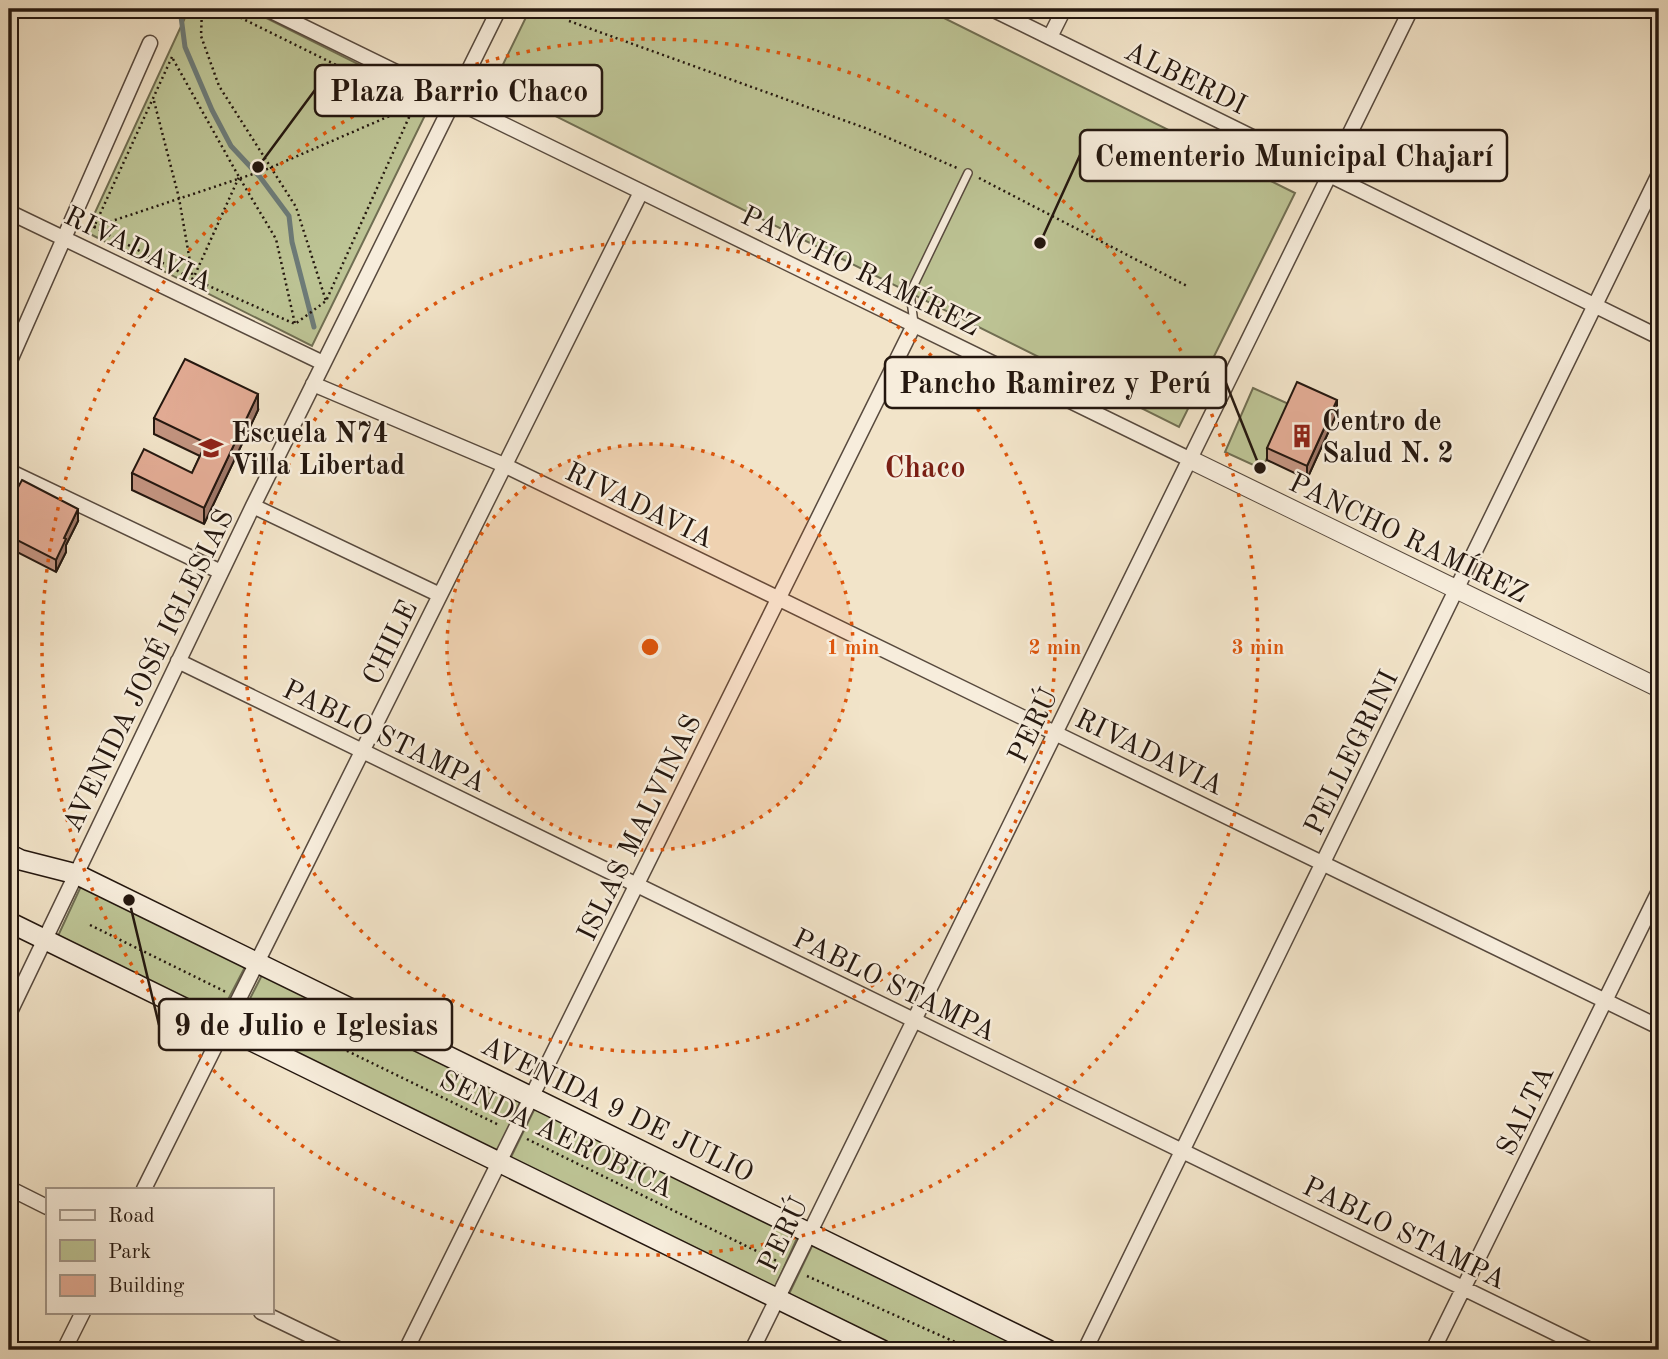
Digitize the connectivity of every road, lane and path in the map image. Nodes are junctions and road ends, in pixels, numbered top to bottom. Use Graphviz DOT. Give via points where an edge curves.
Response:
graph roads {
  1 [pos="202,9"];
  2 [pos="223,9"];
  3 [pos="267,9"];
  4 [pos="499,9"];
  5 [pos="992,9"];
  6 [pos="1064,9"];
  7 [pos="1411,9"];
  8 [pos="569,21"];
  9 [pos="1050,37"];
  10 [pos="150,43"];
  11 [pos="153,99"];
  12 [pos="453,99"];
  13 [pos="415,104"];
  14 [pos="271,168"];
  15 [pos="968,173"];
  16 [pos="1659,174"];
  17 [pos="1329,175"];
  18 [pos="239,177"];
  19 [pos="640,192"];
  20 [pos="179,198"];
  21 [pos="9,212"];
  22 [pos="94,227"];
  23 [pos="64,239"];
  24 [pos="194,279"];
  25 [pos="1187,286"];
  26 [pos="326,301"];
  27 [pos="1595,306"];
  28 [pos="295,324"];
  29 [pos="914,326"];
  30 [pos="1659,337"];
  31 [pos="9,363"];
  32 [pos="323,363"];
  33 [pos="313,384"];
  34 [pos="1189,459"];
  35 [pos="504,465"];
  36 [pos="9,471"];
  37 [pos="253,506"];
  38 [pos="221,572"];
  39 [pos="1456,589"];
  40 [pos="440,595"];
  41 [pos="779,598"];
  42 [pos="178,661"];
  43 [pos="1659,688"];
  44 [pos="1055,732"];
  45 [pos="362,751"];
  46 [pos="9,854"];
  47 [pos="1323,863"];
  48 [pos="76,874"];
  49 [pos="637,885"];
  50 [pos="1659,891"];
  51 [pos="9,922"];
  52 [pos="90,925"];
  53 [pos="45,939"];
  54 [pos="257,963"];
  55 [pos="239,998"];
  56 [pos="1606,1000"];
  57 [pos="9,1014"];
  58 [pos="914,1020"];
  59 [pos="1659,1027"];
  60 [pos="225,1028"];
  61 [pos="531,1097"];
  62 [pos="514,1133"];
  63 [pos="1182,1151"];
  64 [pos="499,1162"];
  65 [pos="9,1188"];
  66 [pos="145,1188"];
  67 [pos="46,1206"];
  68 [pos="809,1233"];
  69 [pos="792,1269"];
  70 [pos="1463,1288"];
  71 [pos="778,1299"];
  72 [pos="82,1314"];
  73 [pos="265,1314"];
  74 [pos="64,1350"];
  75 [pos="340,1350"];
  76 [pos="406,1350"];
  77 [pos="752,1350"];
  78 [pos="882,1350"];
  79 [pos="973,1350"];
  80 [pos="1048,1350"];
  81 [pos="1085,1350"];
  82 [pos="1433,1350"];
  83 [pos="1590,1350"];
  1 -- 14 [label="path" via="201,36 219,86"];
  2 -- 13 [label="path"];
  3 -- 12 [label="street, PANCHO RAMÍREZ"];
  4 -- 12 [label="street, AVENIDA JOSÉ IGLESIAS"];
  5 -- 9 [label="street, ALBERDI"];
  6 -- 9 [label="street"];
  7 -- 17 [label="street, PERÚ"];
  8 -- 15 [label="path" via="868,129"];
  9 -- 17 [label="street, ALBERDI"];
  10 -- 23 [label="street"];
  11 -- 18 [label="path" via="172,57"];
  11 -- 20 [label="path"];
  11 -- 22 [label="path"];
  12 -- 19 [label="street, PANCHO RAMÍREZ"];
  12 -- 32 [label="street, AVENIDA JOSÉ IGLESIAS"];
  13 -- 14 [label="path"];
  13 -- 26 [label="path"];
  14 -- 18 [label="path"];
  14 -- 26 [label="path" via="296,207"];
  15 -- 25 [label="path"];
  15 -- 29 [label="lane" via="911,293"];
  16 -- 27 [label="street, PELLEGRINI"];
  17 -- 27 [label="street, ALBERDI"];
  17 -- 34 [label="street, PERÚ"];
  18 -- 20 [label="path"];
  18 -- 24 [label="path"];
  18 -- 28 [label="path" via="276,239"];
  19 -- 29 [label="street, PANCHO RAMÍREZ"];
  19 -- 35 [label="street, CHILE"];
  20 -- 22 [label="path"];
  20 -- 24 [label="path"];
  21 -- 23 [label="street, RIVADAVIA"];
  22 -- 24 [label="path"];
  23 -- 31 [label="street"];
  23 -- 32 [label="street, RIVADAVIA"];
  24 -- 28 [label="path"];
  26 -- 28 [label="path"];
  27 -- 30 [label="street, ALBERDI"];
  27 -- 39 [label="street, PELLEGRINI"];
  29 -- 34 [label="street, PANCHO RAMÍREZ"];
  29 -- 41 [label="street, ISLAS MALVINAS"];
  32 -- 33 [label="street, AVENIDA JOSÉ IGLESIAS"];
  33 -- 35 [label="street, RIVADAVIA"];
  33 -- 37 [label="street, AVENIDA JOSÉ IGLESIAS"];
  34 -- 39 [label="street, PANCHO RAMÍREZ"];
  34 -- 44 [label="street, PERÚ"];
  35 -- 40 [label="street, CHILE"];
  35 -- 41 [label="street, RIVADAVIA"];
  36 -- 38 [label="street"];
  37 -- 38 [label="street, AVENIDA JOSÉ IGLESIAS"];
  37 -- 40 [label="street"];
  38 -- 42 [label="street, AVENIDA JOSÉ IGLESIAS"];
  39 -- 43 [label="street, PANCHO RAMÍREZ"];
  39 -- 47 [label="street, PELLEGRINI"];
  40 -- 45 [label="street, CHILE"];
  41 -- 44 [label="street, RIVADAVIA"];
  41 -- 49 [label="street, ISLAS MALVINAS"];
  42 -- 45 [label="street, PABLO STAMPA"];
  42 -- 48 [label="street, AVENIDA JOSÉ IGLESIAS"];
  44 -- 47 [label="street, RIVADAVIA"];
  44 -- 58 [label="street, PERÚ"];
  45 -- 49 [label="street, PABLO STAMPA"];
  45 -- 54 [label="street, CHILE"];
  46 -- 48 [label="main road, AVENIDA 9 DE JULIO"];
  47 -- 56 [label="street, RIVADAVIA"];
  47 -- 63 [label="street, PELLEGRINI"];
  48 -- 53 [label="street, AVENIDA JOSÉ IGLESIAS"];
  48 -- 54 [label="main road, AVENIDA 9 DE JULIO"];
  49 -- 58 [label="street, PABLO STAMPA"];
  49 -- 61 [label="street, ISLAS MALVINAS"];
  50 -- 56 [label="street, SALTA"];
  51 -- 53 [label="main road"];
  52 -- 55 [label="path, SENDA AEROBICA"];
  53 -- 57 [label="street, AVENIDA JOSÉ IGLESIAS"];
  53 -- 60 [label="main road"];
  54 -- 55 [label="street, CHILE"];
  54 -- 61 [label="main road, AVENIDA 9 DE JULIO"];
  55 -- 60 [label="street, CHILE"];
  55 -- 62 [label="path, SENDA AEROBICA"];
  56 -- 59 [label="street, RIVADAVIA"];
  56 -- 70 [label="street, SALTA"];
  58 -- 63 [label="street, PABLO STAMPA"];
  58 -- 68 [label="street, PERÚ"];
  60 -- 64 [label="main road"];
  60 -- 66 [label="street, CHILE"];
  61 -- 62 [label="street, ISLAS MALVINAS"];
  61 -- 68 [label="main road, AVENIDA 9 DE JULIO"];
  62 -- 64 [label="street, ISLAS MALVINAS"];
  62 -- 69 [label="path, SENDA AEROBICA"];
  63 -- 70 [label="street, PABLO STAMPA"];
  63 -- 81 [label="street, PELLEGRINI"];
  64 -- 71 [label="main road"];
  64 -- 76 [label="street, ISLAS MALVINAS"];
  65 -- 67 [label="street"];
  68 -- 69 [label="street, PERÚ"];
  68 -- 80 [label="main road, AVENIDA 9 DE JULIO"];
  69 -- 71 [label="street, PERÚ"];
  69 -- 79 [label="path, SENDA AEROBICA"];
  70 -- 82 [label="street, SALTA"];
  70 -- 83 [label="street, PABLO STAMPA"];
  71 -- 77 [label="street, PERÚ"];
  71 -- 78 [label="main road"];
  72 -- 74 [label="street"];
  73 -- 75 [label="street"];
}
